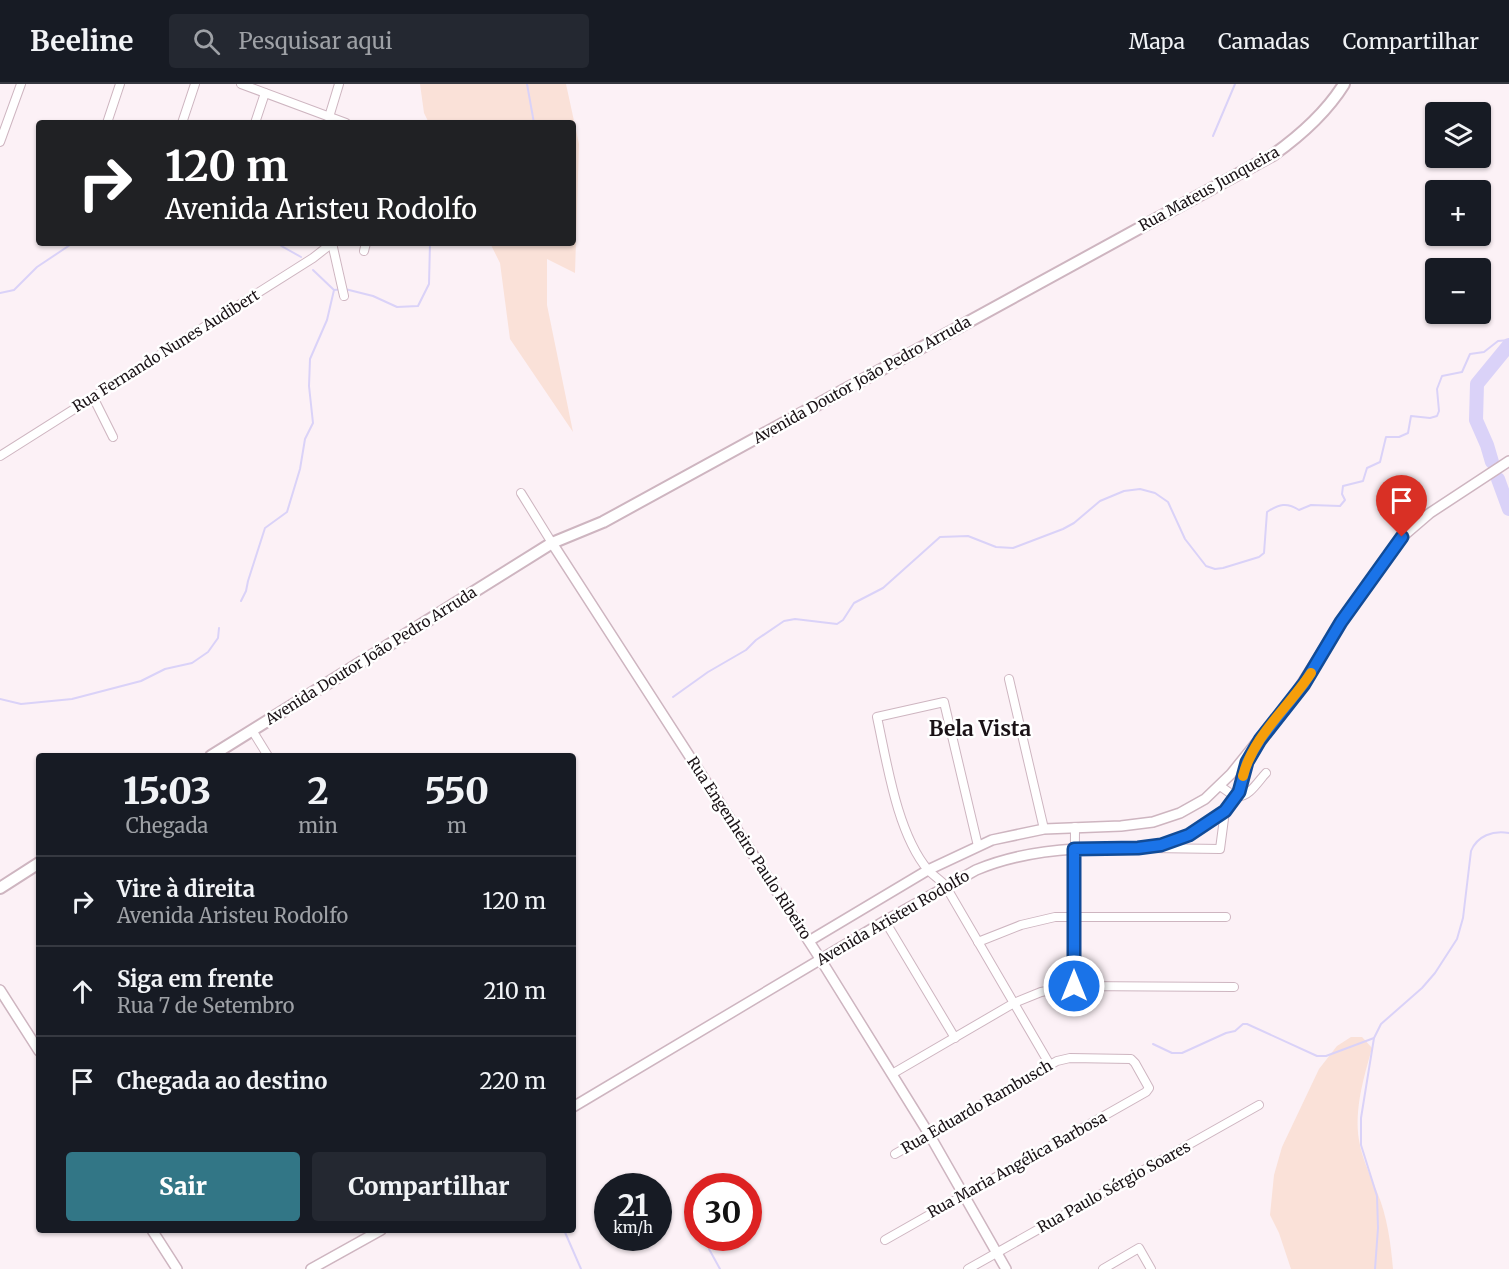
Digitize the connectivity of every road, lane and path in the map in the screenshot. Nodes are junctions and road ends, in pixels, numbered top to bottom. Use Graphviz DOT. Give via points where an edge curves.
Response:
graph roads {
  1 [pos="21,84"];
  2 [pos="120,84"];
  3 [pos="195,84"];
  4 [pos="241,84"];
  5 [pos="339,84"];
  6 [pos="1344,84"];
  7 [pos="266,93"];
  8 [pos="329,117"];
  9 [pos="108,120"];
  10 [pos="183,120"];
  11 [pos="256,120"];
  12 [pos="337,120"];
  13 [pos="0,142"];
  14 [pos="1121,239"];
  15 [pos="329,246"];
  16 [pos="332,246"];
  17 [pos="344,296"];
  18 [pos="93,397"];
  19 [pos="113,437"];
  20 [pos="0,456"];
  21 [pos="1508,465"];
  22 [pos="521,493"];
  23 [pos="552,543"];
  24 [pos="1010,679"];
  25 [pos="252,730"];
  26 [pos="1260,740"];
  27 [pos="216,753"];
  28 [pos="266,753"];
  29 [pos="1266,773"];
  30 [pos="1220,786"];
  31 [pos="1236,796"];
  32 [pos="1225,811"];
  33 [pos="1075,827"];
  34 [pos="1044,829"];
  35 [pos="978,846"];
  36 [pos="1138,848"];
  37 [pos="1074,849"];
  38 [pos="36,865"];
  39 [pos="928,870"];
  40 [pos="945,885"];
  41 [pos="0,888"];
  42 [pos="1074,916"];
  43 [pos="1226,918"];
  44 [pos="885,921"];
  45 [pos="809,941"];
  46 [pos="978,942"];
  47 [pos="821,960"];
  48 [pos="1074,986"];
  49 [pos="1234,987"];
  50 [pos="0,990"];
  51 [pos="1014,1003"];
  52 [pos="955,1038"];
  53 [pos="36,1046"];
  54 [pos="1050,1065"];
  55 [pos="892,1074"];
  56 [pos="1148,1090"];
  57 [pos="576,1105"];
  58 [pos="1259,1105"];
  59 [pos="929,1134"];
  60 [pos="895,1154"];
  61 [pos="964,1195"];
  62 [pos="154,1233"];
  63 [pos="376,1233"];
  64 [pos="885,1240"];
  65 [pos="997,1253"];
  66 [pos="177,1269"];
  67 [pos="311,1269"];
  68 [pos="968,1269"];
  69 [pos="1006,1269"];
  70 [pos="1103,1269"];
  71 [pos="1151,1269"];
  1 -- 13 [label="street"];
  2 -- 9 [label="street"];
  3 -- 10 [label="street"];
  4 -- 7 [label="street"];
  5 -- 8 [label="street"];
  6 -- 14 [label="main road, Rua Mateus Junqueira" via="1323,113 1274,155"];
  7 -- 8 [label="street"];
  7 -- 11 [label="street"];
  8 -- 12 [label="street"];
  14 -- 23 [label="main road, Avenida Doutor João Pedro Arruda" via="572,542"];
  15 -- 18 [label="street, Rua Fernando Nunes Audibert"];
  16 -- 17 [label="street"];
  18 -- 19 [label="street"];
  18 -- 20 [label="street, Rua Fernando Nunes Audibert"];
  21 -- 26 [label="street" via="1430,513 1402,537 1341,622 1304,684"];
  22 -- 23 [label="street, Rua Engenheiro Paulo Ribeiro"];
  23 -- 25 [label="main road, Avenida Doutor João Pedro Arruda" via="550,550 530,556"];
  23 -- 45 [label="street, Rua Engenheiro Paulo Ribeiro"];
  24 -- 34 [label="street"];
  25 -- 27 [label="main road, Avenida Doutor João Pedro Arruda"];
  25 -- 28 [label="street"];
  26 -- 30 [label="street, Avenida Aristeu Rodolfo"];
  26 -- 31 [label="street, Avenida Aristeu Rodolfo" via="1247,762"];
  29 -- 31 [label="street" via="1249,792"];
  30 -- 31 [label="street"];
  30 -- 33 [label="street, Avenida Aristeu Rodolfo" via="1193,806 1153,822"];
  31 -- 32 [label="street, Avenida Aristeu Rodolfo"];
  32 -- 36 [label="street, Avenida Aristeu Rodolfo" via="1181,838"];
  32 -- 36 [label="street" via="1220,849"];
  33 -- 34 [label="street, Avenida Aristeu Rodolfo"];
  33 -- 37 [label="street"];
  34 -- 35 [label="street, Avenida Aristeu Rodolfo"];
  35 -- 39 [label="street, Avenida Aristeu Rodolfo"];
  35 -- 39 [label="street" via="944,702 878,717 900,815"];
  36 -- 37 [label="street, Avenida Aristeu Rodolfo"];
  37 -- 40 [label="street, Avenida Aristeu Rodolfo" via="1001,861"];
  37 -- 42 [label="street"];
  38 -- 41 [label="main road"];
  39 -- 40 [label="street"];
  39 -- 45 [label="street, Avenida Aristeu Rodolfo"];
  40 -- 44 [label="street, Avenida Aristeu Rodolfo"];
  40 -- 46 [label="street"];
  42 -- 43 [label="street"];
  42 -- 46 [label="street" via="1038,920"];
  42 -- 48 [label="street"];
  44 -- 47 [label="street, Avenida Aristeu Rodolfo"];
  44 -- 52 [label="street"];
  45 -- 47 [label="street, Rua Engenheiro Paulo Ribeiro"];
  46 -- 51 [label="street"];
  47 -- 55 [label="street, Rua Engenheiro Paulo Ribeiro"];
  47 -- 57 [label="street, Avenida Aristeu Rodolfo"];
  48 -- 49 [label="street"];
  48 -- 51 [label="street" via="1041,992"];
  50 -- 53 [label="street"];
  51 -- 52 [label="street"];
  51 -- 54 [label="street"];
  52 -- 55 [label="street"];
  54 -- 56 [label="street, Rua Eduardo Rambusch" via="1070,1058 1131,1059"];
  54 -- 59 [label="street, Rua Eduardo Rambusch"];
  55 -- 59 [label="street, Rua Engenheiro Paulo Ribeiro"];
  56 -- 61 [label="street, Rua Maria Angélica Barbosa"];
  58 -- 65 [label="street, Rua Paulo Sérgio Soares"];
  59 -- 60 [label="street, Rua Eduardo Rambusch"];
  59 -- 61 [label="street, Rua Engenheiro Paulo Ribeiro"];
  61 -- 64 [label="street, Rua Maria Angélica Barbosa"];
  61 -- 65 [label="street, Rua Engenheiro Paulo Ribeiro"];
  62 -- 66 [label="street"];
  63 -- 67 [label="street"];
  65 -- 68 [label="street, Rua Paulo Sérgio Soares"];
  65 -- 69 [label="street, Rua Engenheiro Paulo Ribeiro"];
  70 -- 71 [label="street" via="1139,1248"];
}
